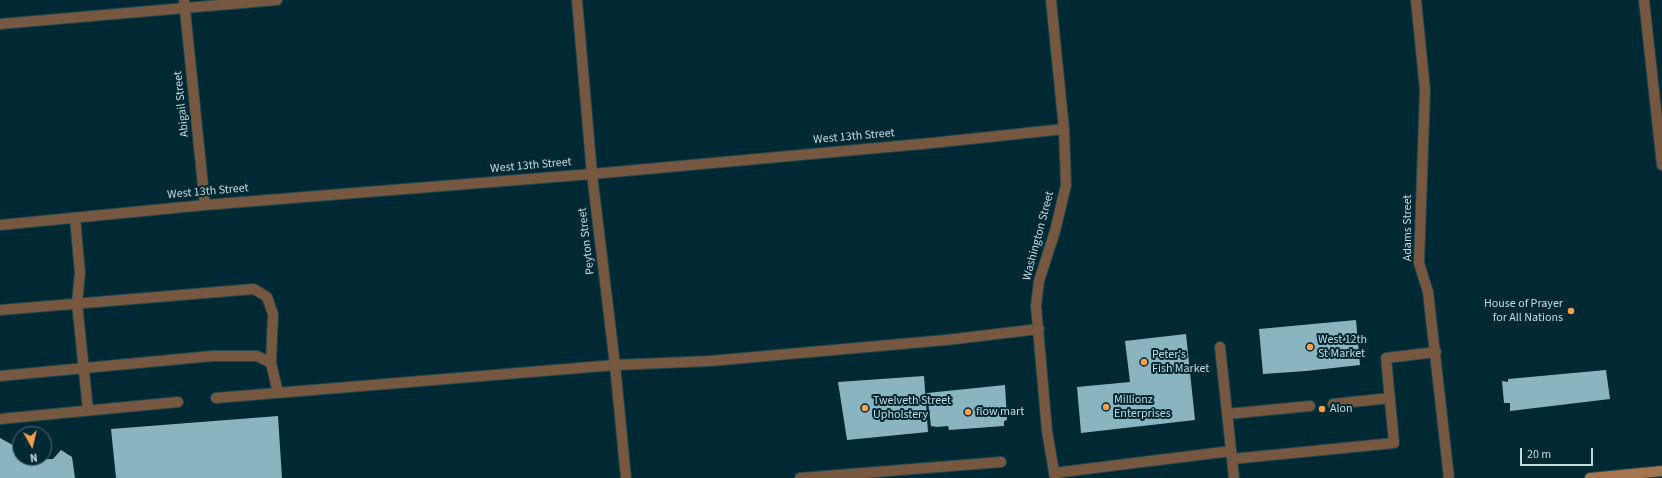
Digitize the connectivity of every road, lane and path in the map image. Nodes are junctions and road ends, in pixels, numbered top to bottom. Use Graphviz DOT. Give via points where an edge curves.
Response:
graph roads {
  1 [pos="277,0"];
  2 [pos="577,0"];
  3 [pos="1051,0"];
  4 [pos="1416,0"];
  5 [pos="1644,0"];
  6 [pos="185,4"];
  7 [pos="0,24"];
  8 [pos="1064,129"];
  9 [pos="1662,165"];
  10 [pos="592,174"];
  11 [pos="205,205"];
  12 [pos="75,218"];
  13 [pos="0,225"];
  14 [pos="77,303"];
  15 [pos="0,310"];
  16 [pos="1039,329"];
  17 [pos="1220,347"];
  18 [pos="1436,352"];
  19 [pos="271,363"];
  20 [pos="614,365"];
  21 [pos="83,368"];
  22 [pos="0,376"];
  23 [pos="278,393"];
  24 [pos="216,398"];
  25 [pos="1390,398"];
  26 [pos="178,402"];
  27 [pos="1333,404"];
  28 [pos="1310,406"];
  29 [pos="88,410"];
  30 [pos="1227,414"];
  31 [pos="0,419"];
  32 [pos="1232,455"];
  33 [pos="1001,462"];
  34 [pos="1662,471"];
  35 [pos="1054,475"];
  36 [pos="835,477"];
  37 [pos="626,478"];
  38 [pos="800,478"];
  39 [pos="1234,478"];
  40 [pos="1449,478"];
  41 [pos="1590,478"];
  1 -- 6 [label="street"];
  2 -- 10 [label="street, Peyton Street"];
  3 -- 8 [label="street, Washington Street"];
  4 -- 18 [label="street, Adams Street" via="1425,90 1419,263 1428,292"];
  5 -- 9 [label="street"];
  6 -- 7 [label="street"];
  6 -- 11 [label="street, Abigail Street"];
  8 -- 10 [label="street, West 13th Street"];
  8 -- 16 [label="street, Washington Street" via="1066,185 1039,281 1036,306"];
  10 -- 11 [label="street, West 13th Street"];
  10 -- 20 [label="street, Peyton Street"];
  11 -- 12 [label="street, West 13th Street"];
  12 -- 13 [label="street, West 13th Street"];
  12 -- 14 [label="street" via="80,273"];
  14 -- 15 [label="street"];
  14 -- 19 [label="street" via="254,289 267,297 273,314"];
  14 -- 21 [label="street"];
  16 -- 20 [label="street" via="710,361"];
  16 -- 35 [label="street, Washington Street" via="1047,431"];
  17 -- 30 [label="street"];
  18 -- 25 [label="street" via="1386,358"];
  18 -- 40 [label="street, Adams Street"];
  19 -- 21 [label="street" via="257,356 212,356"];
  19 -- 23 [label="street"];
  20 -- 23 [label="street"];
  20 -- 37 [label="street, Peyton Street"];
  21 -- 22 [label="street"];
  21 -- 29 [label="street"];
  23 -- 24 [label="street"];
  25 -- 27 [label="street"];
  25 -- 32 [label="street" via="1394,443"];
  26 -- 29 [label="street"];
  28 -- 30 [label="street"];
  29 -- 31 [label="street"];
  30 -- 32 [label="street"];
  32 -- 35 [label="street"];
  32 -- 39 [label="street"];
  33 -- 36 [label="street"];
  34 -- 41 [label="main road"];
  36 -- 38 [label="street"];
}
